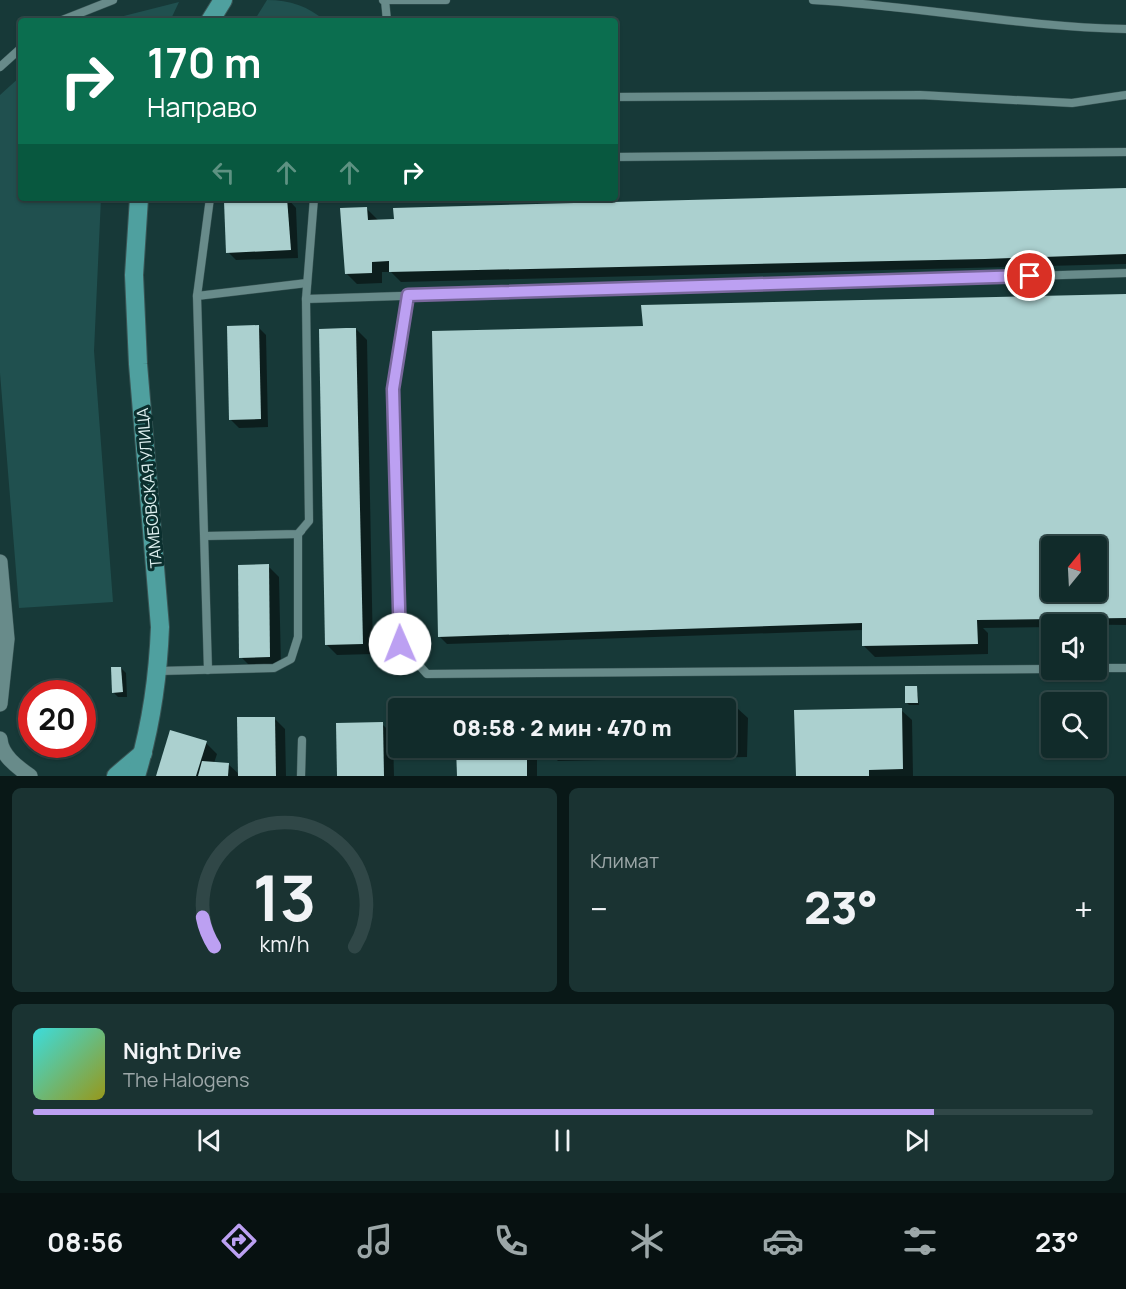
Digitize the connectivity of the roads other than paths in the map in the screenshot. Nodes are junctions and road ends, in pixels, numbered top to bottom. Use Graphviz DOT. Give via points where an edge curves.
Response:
graph roads {
  1 [pos="113,0"];
  2 [pos="223,0"];
  3 [pos="384,0"];
  4 [pos="446,0"];
  5 [pos="813,0"];
  6 [pos="68,18"];
  7 [pos="212,18"];
  8 [pos="387,18"];
  9 [pos="1126,28"];
  10 [pos="18,51"];
  11 [pos="0,67"];
  12 [pos="1126,94"];
  13 [pos="618,97"];
  14 [pos="1126,152"];
  15 [pos="618,157"];
  16 [pos="139,201"];
  17 [pos="210,201"];
  18 [pos="314,201"];
  19 [pos="1126,273"];
  20 [pos="307,283"];
  21 [pos="408,295"];
  22 [pos="197,296"];
  23 [pos="306,299"];
  24 [pos="298,534"];
  25 [pos="205,536"];
  26 [pos="0,562"];
  27 [pos="1107,668"];
  28 [pos="1126,668"];
  29 [pos="1041,669"];
  30 [pos="208,670"];
  31 [pos="159,671"];
  32 [pos="0,704"];
  33 [pos="0,739"];
  34 [pos="302,740"];
  35 [pos="0,748"];
  36 [pos="143,753"];
  37 [pos="30,776"];
  38 [pos="116,776"];
  39 [pos="136,776"];
  40 [pos="301,776"];
  1 -- 6 [label="lane"];
  2 -- 7 [label="main road"];
  3 -- 4 [label="lane"];
  3 -- 8 [label="lane"];
  5 -- 9 [label="lane" via="1071,28"];
  10 -- 11 [label="lane"];
  12 -- 13 [label="lane" via="1072,103 920,95"];
  14 -- 15 [label="lane"];
  16 -- 31 [label="main road, ТАМБОВСКАЯ УЛИЦА" via="135,297 158,588"];
  17 -- 22 [label="lane"];
  18 -- 20 [label="lane"];
  19 -- 21 [label="lane"];
  20 -- 22 [label="lane"];
  20 -- 23 [label="lane"];
  21 -- 23 [label="lane"];
  21 -- 29 [label="lane" via="393,389 400,644 427,674"];
  22 -- 25 [label="lane"];
  23 -- 24 [label="lane" via="309,521"];
  24 -- 25 [label="lane"];
  24 -- 30 [label="lane" via="298,637 291,659 274,668"];
  25 -- 30 [label="lane"];
  26 -- 32 [label="street" via="6,639"];
  27 -- 28 [label="lane"];
  30 -- 31 [label="lane"];
  31 -- 36 [label="main road, ТАМБОВСКАЯ УЛИЦА"];
  33 -- 35 [label="street"];
  34 -- 40 [label="lane"];
  35 -- 37 [label="street"];
  36 -- 38 [label="main road"];
  36 -- 39 [label="main road, ТАМБОВСКАЯ УЛИЦА"];
}
